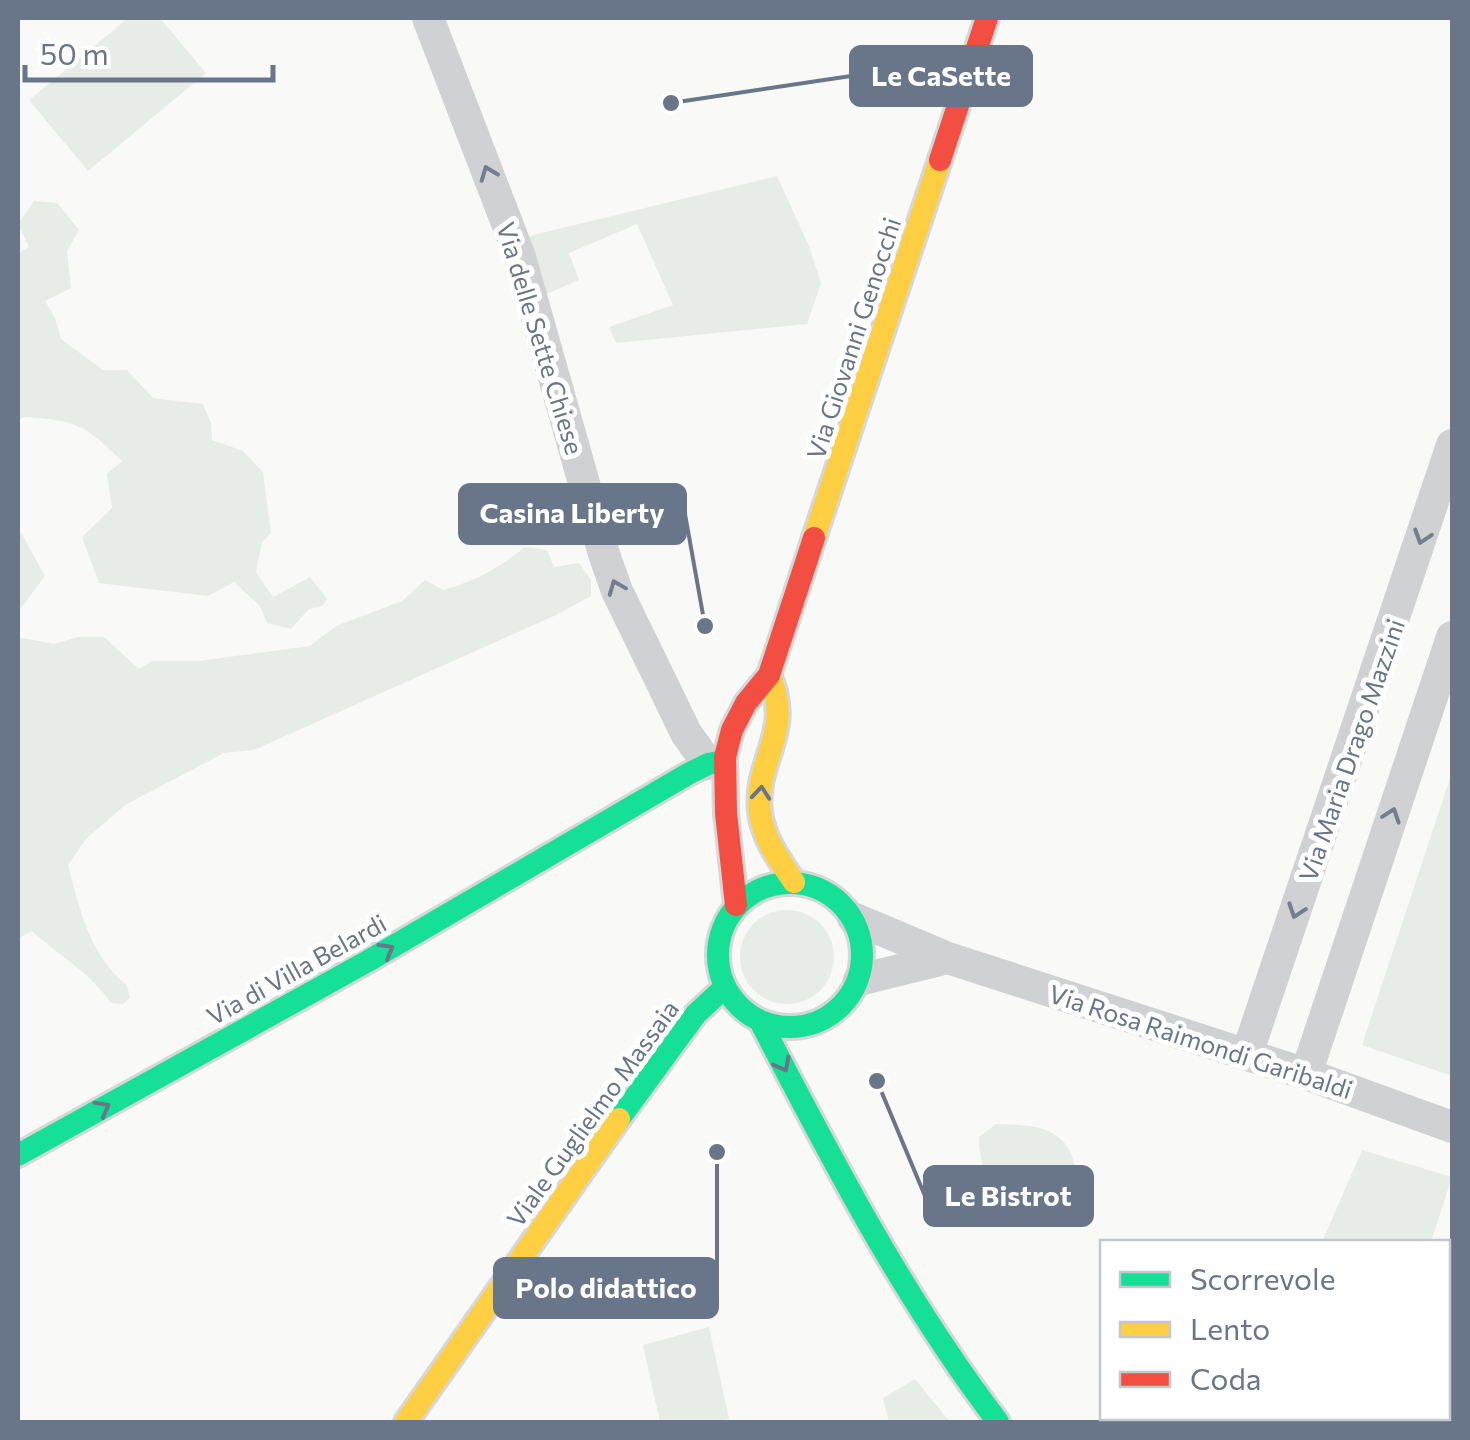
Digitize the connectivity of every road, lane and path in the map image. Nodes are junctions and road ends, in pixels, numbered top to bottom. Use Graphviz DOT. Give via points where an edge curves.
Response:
graph roads {
  1 [pos="428,18"];
  2 [pos="987,18"];
  3 [pos="1452,445"];
  4 [pos="1452,637"];
  5 [pos="769,675"];
  6 [pos="716,762"];
  7 [pos="794,882"];
  8 [pos="736,905"];
  9 [pos="853,918"];
  10 [pos="948,958"];
  11 [pos="859,980"];
  12 [pos="724,988"];
  13 [pos="830,1015"];
  14 [pos="760,1021"];
  15 [pos="823,1048"];
  16 [pos="1247,1054"];
  17 [pos="1306,1074"];
  18 [pos="815,1077"];
  19 [pos="806,1108"];
  20 [pos="1452,1127"];
  21 [pos="18,1155"];
  22 [pos="406,1422"];
  23 [pos="998,1422"];
  6 -- 1 [label="street, Via delle Sette Chiese, one-way" via="686,733 617,591 520,257"];
  2 -- 5 [label="street, Via Giovanni Genocchi"];
  3 -- 16 [label="street, Via Maria Drago Mazzini, one-way"];
  17 -- 4 [label="street, one-way"];
  5 -- 6 [label="street" via="750,695"];
  7 -- 5 [label="street, one-way" via="760,811 779,715"];
  6 -- 8 [label="street"];
  21 -- 6 [label="street, Via di Villa Belardi, one-way"];
  7 -- 8 [label="street"];
  7 -- 9 [label="street" via="825,893"];
  8 -- 12 [label="street" via="718,940"];
  9 -- 10 [label="street, Via Rosa Raimondi Garibaldi"];
  9 -- 11 [label="street"];
  10 -- 11 [label="street"];
  10 -- 16 [label="street, Via Rosa Raimondi Garibaldi"];
  11 -- 13 [label="street"];
  12 -- 14 [label="street"];
  12 -- 22 [label="street, Viale Guglielmo Massaia" via="647,1079"];
  13 -- 14 [label="street" via="792,1029"];
  13 -- 15 [label="street"];
  14 -- 19 [label="street, one-way"];
  16 -- 17 [label="street, Via Rosa Raimondi Garibaldi"];
  17 -- 20 [label="street, Via Rosa Raimondi Garibaldi"];
  18 -- 19 [label="street"];
  19 -- 23 [label="street" via="907,1296"];
}
